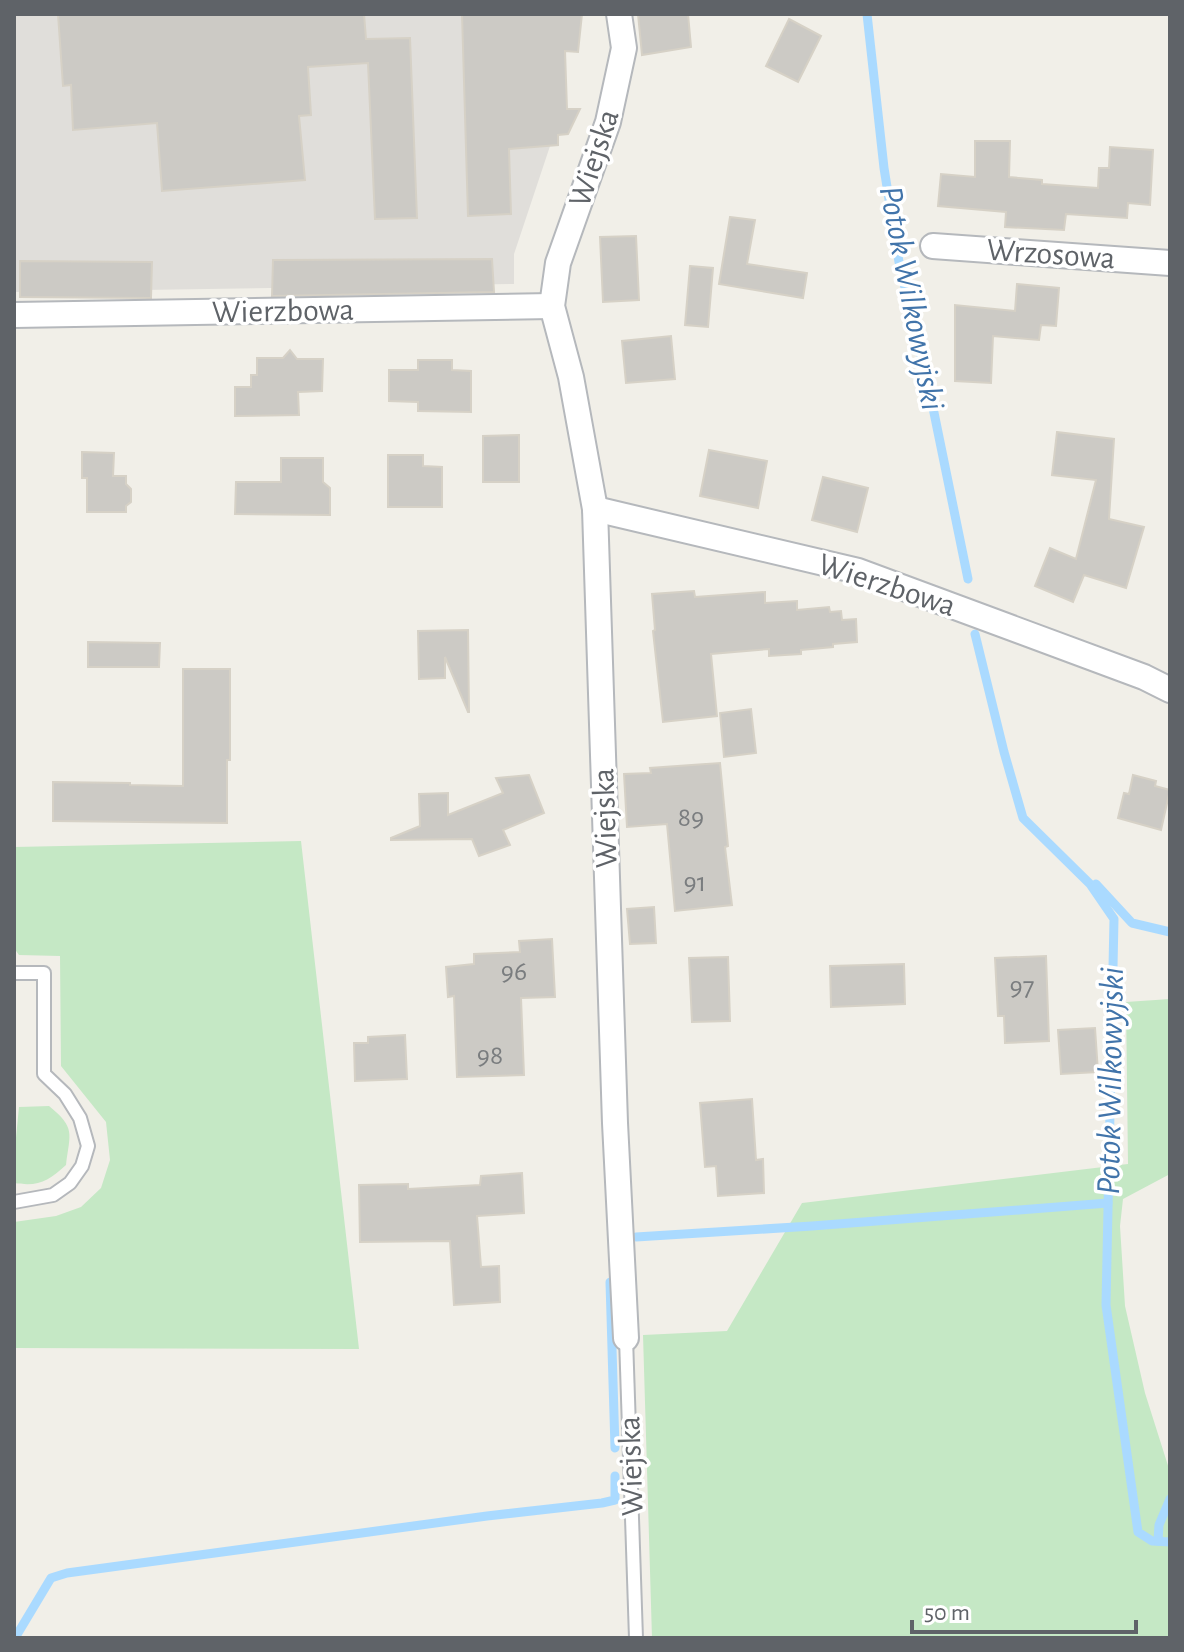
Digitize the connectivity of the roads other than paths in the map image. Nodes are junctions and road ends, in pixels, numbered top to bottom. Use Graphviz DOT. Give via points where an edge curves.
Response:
graph roads {
  1 [pos="619,14"];
  2 [pos="933,246"];
  3 [pos="1170,263"];
  4 [pos="552,306"];
  5 [pos="14,315"];
  6 [pos="595,509"];
  7 [pos="1170,690"];
  8 [pos="14,973"];
  9 [pos="14,1202"];
  10 [pos="626,1338"];
  11 [pos="636,1638"];
  1 -- 4 [label="street, Wiejska" via="624,48 608,122 558,263"];
  2 -- 3 [label="street, Wrzosowa"];
  4 -- 5 [label="street, Wierzbowa"];
  4 -- 6 [label="street, Wiejska"];
  6 -- 7 [label="street, Wierzbowa" via="858,571"];
  6 -- 10 [label="street, Wiejska"];
  8 -- 9 [label="lane" via="44,973 44,1074 80,1118 88,1146 70,1183 53,1195"];
  10 -- 11 [label="lane, Wiejska"];
}
